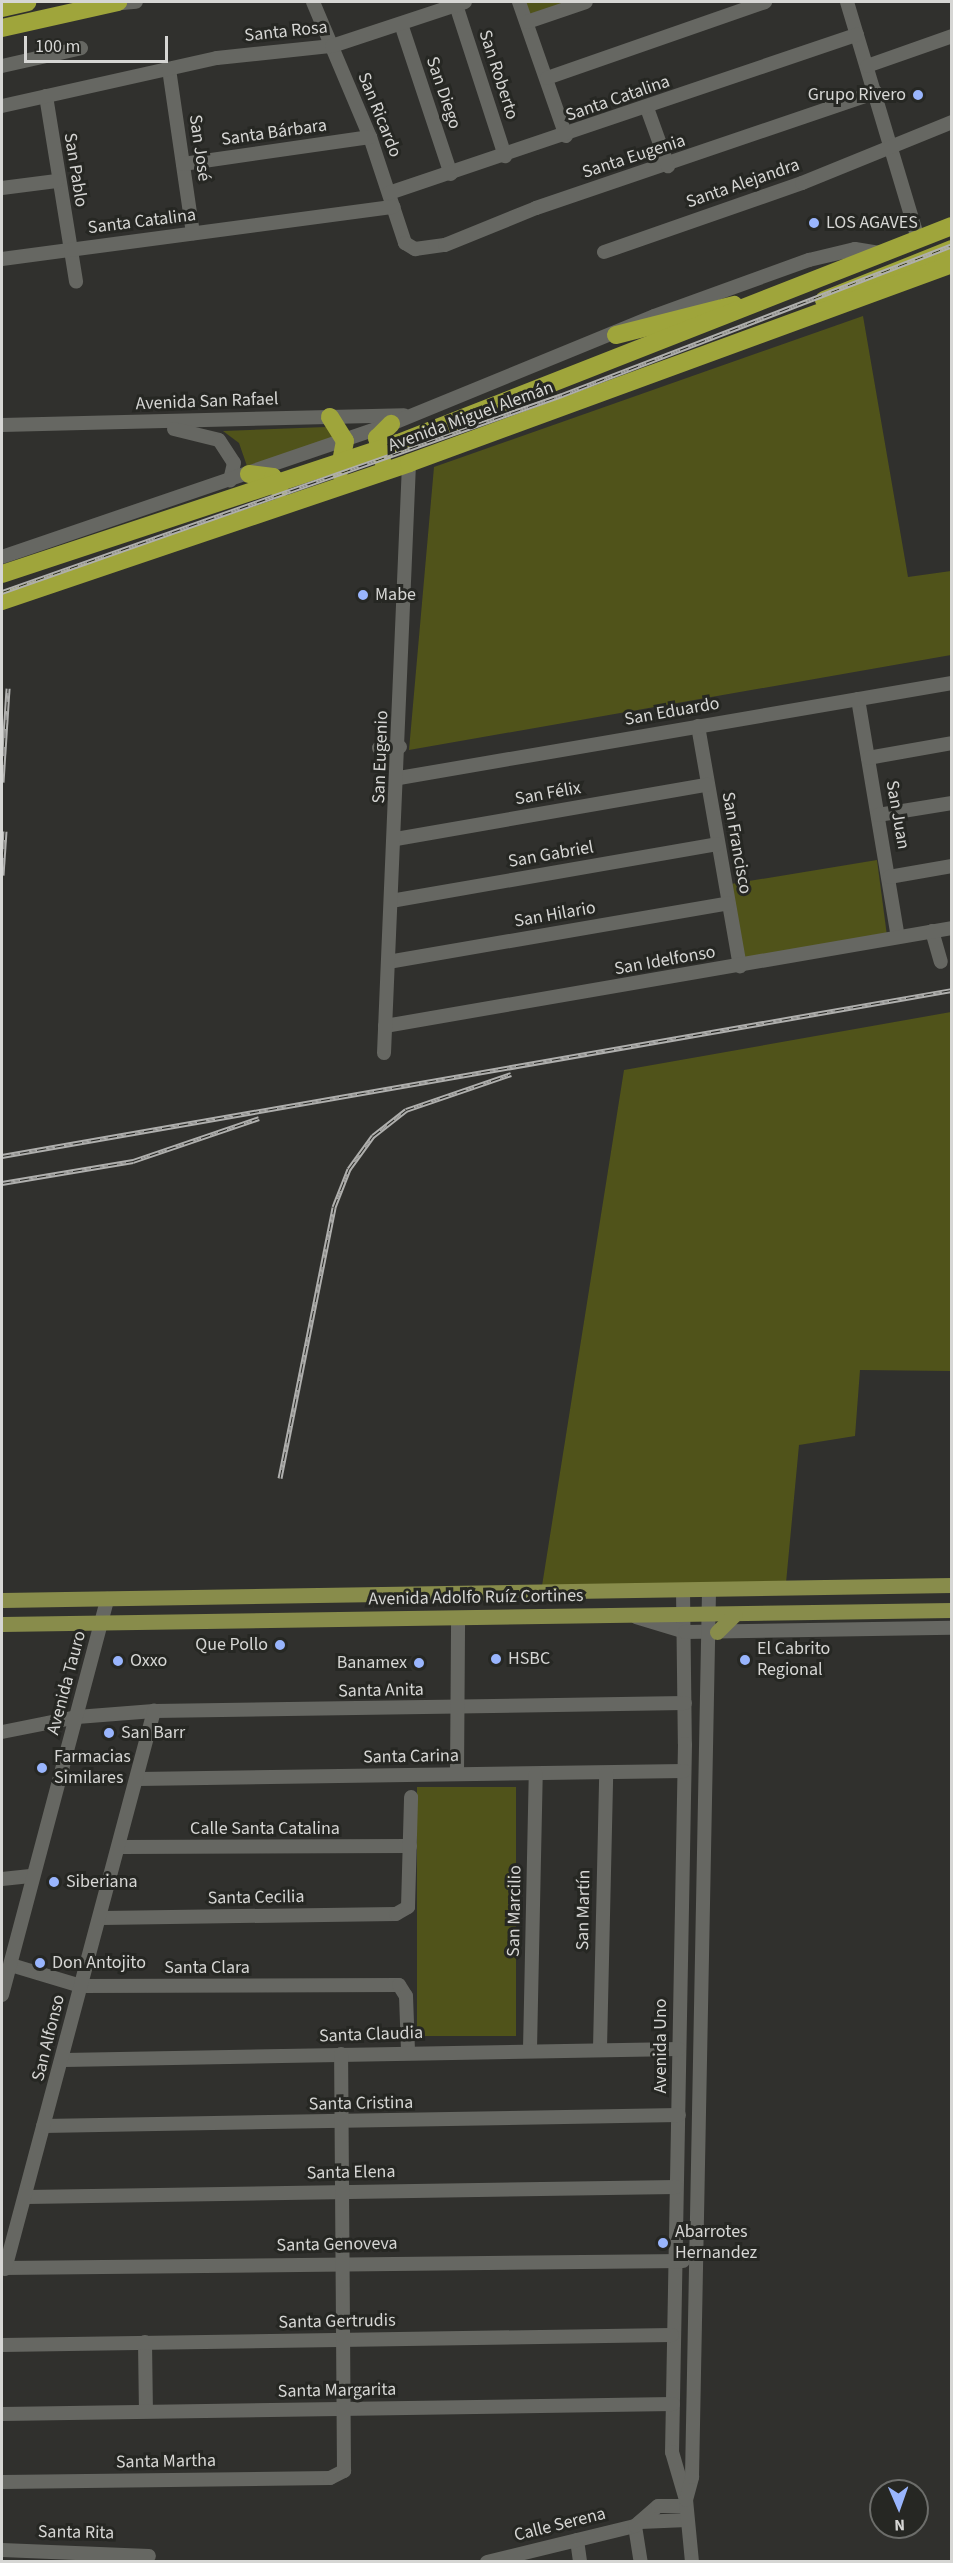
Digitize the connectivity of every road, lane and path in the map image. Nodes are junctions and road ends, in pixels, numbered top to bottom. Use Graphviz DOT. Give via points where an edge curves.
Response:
graph roads {
  1 [pos="27,2"];
  2 [pos="136,2"];
  3 [pos="313,2"];
  4 [pos="519,2"];
  5 [pos="586,2"];
  6 [pos="765,2"];
  7 [pos="847,2"];
  8 [pos="114,3"];
  9 [pos="460,3"];
  10 [pos="2,9"];
  11 [pos="526,22"];
  12 [pos="400,24"];
  13 [pos="2,28"];
  14 [pos="857,35"];
  15 [pos="951,36"];
  16 [pos="332,46"];
  17 [pos="81,48"];
  18 [pos="2,66"];
  19 [pos="867,66"];
  20 [pos="169,69"];
  21 [pos="547,78"];
  22 [pos="876,92"];
  23 [pos="46,96"];
  24 [pos="2,106"];
  25 [pos="647,108"];
  26 [pos="951,122"];
  27 [pos="567,136"];
  28 [pos="370,138"];
  29 [pos="892,147"];
  30 [pos="506,156"];
  31 [pos="183,164"];
  32 [pos="668,166"];
  33 [pos="451,174"];
  34 [pos="57,181"];
  35 [pos="2,188"];
  36 [pos="389,193"];
  37 [pos="394,207"];
  38 [pos="951,226"];
  39 [pos="193,234"];
  40 [pos="918,238"];
  41 [pos="405,243"];
  42 [pos="70,249"];
  43 [pos="951,249"];
  44 [pos="604,252"];
  45 [pos="887,254"];
  46 [pos="2,259"];
  47 [pos="951,264"];
  48 [pos="75,282"];
  49 [pos="754,306"];
  50 [pos="616,334"];
  51 [pos="753,336"];
  52 [pos="413,415"];
  53 [pos="330,417"];
  54 [pos="391,424"];
  55 [pos="2,425"];
  56 [pos="2,433"];
  57 [pos="345,441"];
  58 [pos="409,463"];
  59 [pos="249,474"];
  60 [pos="230,481"];
  61 [pos="274,499"];
  62 [pos="49,544"];
  63 [pos="2,557"];
  64 [pos="124,558"];
  65 [pos="2,573"];
  66 [pos="2,601"];
  67 [pos="951,683"];
  68 [pos="858,699"];
  69 [pos="698,726"];
  70 [pos="951,743"];
  71 [pos="400,747"];
  72 [pos="379,748"];
  73 [pos="868,758"];
  74 [pos="399,778"];
  75 [pos="707,785"];
  76 [pos="951,803"];
  77 [pos="878,815"];
  78 [pos="396,839"];
  79 [pos="717,844"];
  80 [pos="951,866"];
  81 [pos="889,877"];
  82 [pos="392,902"];
  83 [pos="728,903"];
  84 [pos="951,928"];
  85 [pos="932,931"];
  86 [pos="898,938"];
  87 [pos="941,962"];
  88 [pos="388,963"];
  89 [pos="740,966"];
  90 [pos="385,1026"];
  91 [pos="384,1053"];
  92 [pos="951,1585"];
  93 [pos="683,1590"];
  94 [pos="709,1590"];
  95 [pos="107,1599"];
  96 [pos="2,1600"];
  97 [pos="951,1610"];
  98 [pos="735,1614"];
  99 [pos="628,1615"];
  100 [pos="684,1615"];
  101 [pos="707,1615"];
  102 [pos="458,1620"];
  103 [pos="101,1622"];
  104 [pos="2,1624"];
  105 [pos="951,1628"];
  106 [pos="685,1632"];
  107 [pos="712,1632"];
  108 [pos="685,1703"];
  109 [pos="457,1708"];
  110 [pos="154,1711"];
  111 [pos="77,1717"];
  112 [pos="2,1732"];
  113 [pos="685,1744"];
  114 [pos="706,1744"];
  115 [pos="684,1771"];
  116 [pos="457,1774"];
  117 [pos="536,1774"];
  118 [pos="606,1774"];
  119 [pos="138,1779"];
  120 [pos="411,1797"];
  121 [pos="410,1846"];
  122 [pos="121,1847"];
  123 [pos="33,1876"];
  124 [pos="2,1879"];
  125 [pos="102,1918"];
  126 [pos="11,1965"];
  127 [pos="81,1986"];
  128 [pos="2,1995"];
  129 [pos="679,1996"];
  130 [pos="700,1996"];
  131 [pos="600,2048"];
  132 [pos="530,2049"];
  133 [pos="679,2049"];
  134 [pos="408,2051"];
  135 [pos="341,2054"];
  136 [pos="64,2060"];
  137 [pos="679,2115"];
  138 [pos="343,2122"];
  139 [pos="44,2126"];
  140 [pos="676,2187"];
  141 [pos="343,2191"];
  142 [pos="26,2197"];
  143 [pos="693,2241"];
  144 [pos="674,2258"];
  145 [pos="344,2262"];
  146 [pos="3,2269"];
  147 [pos="693,2269"];
  148 [pos="672,2335"];
  149 [pos="345,2340"];
  150 [pos="145,2342"];
  151 [pos="2,2345"];
  152 [pos="673,2404"];
  153 [pos="347,2409"];
  154 [pos="146,2411"];
  155 [pos="2,2414"];
  156 [pos="2,2482"];
  157 [pos="686,2503"];
  158 [pos="687,2520"];
  159 [pos="638,2524"];
  160 [pos="577,2540"];
  161 [pos="2,2550"];
  162 [pos="149,2556"];
  163 [pos="516,2558"];
  164 [pos="487,2562"];
  165 [pos="580,2562"];
  166 [pos="640,2562"];
  167 [pos="692,2562"];
  1 -- 10 [label="highway"];
  2 -- 8 [label="street"];
  3 -- 16 [label="street, San Ricardo"];
  4 -- 11 [label="street"];
  5 -- 11 [label="street"];
  6 -- 21 [label="street"];
  7 -- 14 [label="street"];
  8 -- 13 [label="highway"];
  9 -- 12 [label="street, Santa Rosa"];
  9 -- 30 [label="street, San Roberto"];
  11 -- 21 [label="street"];
  12 -- 16 [label="street, Santa Rosa"];
  12 -- 33 [label="street, San Diego"];
  14 -- 19 [label="street"];
  14 -- 25 [label="street, Santa Catalina"];
  15 -- 19 [label="street"];
  16 -- 20 [label="street, Santa Rosa" via="250,52"];
  16 -- 28 [label="street, San Ricardo"];
  17 -- 18 [label="street"];
  19 -- 22 [label="street"];
  20 -- 23 [label="street, Santa Rosa"];
  20 -- 31 [label="street, San José"];
  21 -- 27 [label="street"];
  22 -- 29 [label="street"];
  22 -- 32 [label="street, Santa Eugenia"];
  23 -- 24 [label="street, Santa Rosa"];
  23 -- 34 [label="street, San Pablo"];
  25 -- 27 [label="street, Santa Catalina"];
  25 -- 32 [label="street"];
  26 -- 29 [label="street, Santa Alejandra"];
  27 -- 30 [label="street, Santa Catalina"];
  28 -- 31 [label="street, Santa Bárbara"];
  28 -- 36 [label="street, San Ricardo"];
  29 -- 40 [label="street"];
  29 -- 44 [label="street, Santa Alejandra"];
  30 -- 33 [label="street, Santa Catalina"];
  31 -- 39 [label="street, San José"];
  32 -- 41 [label="street, Santa Eugenia" via="536,208 445,245 421,250"];
  33 -- 36 [label="street, Santa Catalina"];
  34 -- 35 [label="street"];
  34 -- 42 [label="street, San Pablo"];
  36 -- 37 [label="street, San Ricardo"];
  37 -- 39 [label="street, Santa Catalina"];
  37 -- 41 [label="street, San Ricardo"];
  38 -- 40 [label="highway, Avenida Miguel Alemán"];
  39 -- 42 [label="street, Santa Catalina"];
  40 -- 45 [label="highway, Avenida Miguel Alemán"];
  42 -- 46 [label="street, Santa Catalina"];
  42 -- 48 [label="street, San Pablo"];
  43 -- 51 [label="highway" via="853,285"];
  45 -- 49 [label="highway, Avenida Miguel Alemán"];
  45 -- 50 [label="street, Avenida Miguel Alemán" via="855,249 818,258"];
  47 -- 51 [label="highway, Avenida Miguel Alemán"];
  49 -- 50 [label="highway" via="719,306"];
  49 -- 65 [label="highway, Avenida Miguel Alemán" via="399,443"];
  50 -- 52 [label="street, Avenida Miguel Alemán"];
  51 -- 58 [label="highway, Avenida Miguel Alemán"];
  52 -- 53 [label="street, Avenida San Rafael"];
  52 -- 54 [label="street, Avenida Miguel Alemán"];
  53 -- 55 [label="street, Avenida San Rafael"];
  53 -- 57 [label="highway"];
  54 -- 57 [label="street, Avenida Miguel Alemán"];
  54 -- 58 [label="highway" via="376,438 377,452 385,461"];
  56 -- 60 [label="street, Avenida San Rafael" via="204,432 230,453 235,467"];
  57 -- 59 [label="street, Avenida Miguel Alemán"];
  57 -- 61 [label="highway" via="339,471"];
  58 -- 64 [label="highway, Avenida Miguel Alemán"];
  58 -- 71 [label="street, San Eugenio"];
  59 -- 60 [label="street, Avenida Miguel Alemán"];
  59 -- 61 [label="highway" via="277,479"];
  60 -- 62 [label="street, Avenida Miguel Alemán"];
  61 -- 64 [label="highway"];
  62 -- 63 [label="street, Avenida Miguel Alemán"];
  62 -- 65 [label="highway"];
  64 -- 66 [label="highway, Avenida Miguel Alemán"];
  67 -- 68 [label="street, San Eduardo"];
  68 -- 69 [label="street, San Eduardo"];
  68 -- 73 [label="street, San Juan"];
  69 -- 74 [label="street, San Eduardo"];
  69 -- 75 [label="street, San Francisco"];
  70 -- 73 [label="street"];
  71 -- 72 [label="street"];
  71 -- 74 [label="street, San Eugenio"];
  73 -- 77 [label="street, San Juan"];
  74 -- 78 [label="street, San Eugenio"];
  75 -- 78 [label="street, San Félix"];
  75 -- 79 [label="street, San Francisco"];
  76 -- 77 [label="street"];
  77 -- 81 [label="street, San Juan"];
  78 -- 82 [label="street, San Eugenio"];
  79 -- 82 [label="street, San Gabriel"];
  79 -- 83 [label="street, San Francisco"];
  80 -- 81 [label="street"];
  81 -- 86 [label="street, San Juan"];
  82 -- 88 [label="street, San Eugenio"];
  83 -- 88 [label="street, San Hilario"];
  83 -- 89 [label="street, San Francisco"];
  84 -- 85 [label="street, San Idelfonso"];
  85 -- 86 [label="street, San Idelfonso"];
  85 -- 87 [label="street"];
  86 -- 89 [label="street, San Idelfonso"];
  88 -- 90 [label="street, San Eugenio"];
  89 -- 90 [label="street, San Idelfonso"];
  90 -- 91 [label="street, San Eugenio"];
  92 -- 94 [label="main road, Avenida Adolfo Ruíz Cortines"];
  93 -- 94 [label="main road, Avenida Adolfo Ruíz Cortines"];
  93 -- 95 [label="main road, Avenida Adolfo Ruíz Cortines"];
  93 -- 100 [label="street, Avenida Uno"];
  94 -- 101 [label="street, Avenida Uno"];
  95 -- 96 [label="main road, Avenida Adolfo Ruíz Cortines"];
  95 -- 103 [label="street, Avenida Tauro"];
  97 -- 98 [label="main road, Avenida Adolfo Ruíz Cortines"];
  98 -- 101 [label="main road, Avenida Adolfo Ruíz Cortines"];
  98 -- 107 [label="main road"];
  99 -- 100 [label="main road, Avenida Adolfo Ruíz Cortines"];
  99 -- 102 [label="main road, Avenida Adolfo Ruíz Cortines"];
  99 -- 106 [label="street"];
  100 -- 101 [label="main road, Avenida Adolfo Ruíz Cortines"];
  100 -- 106 [label="street, Avenida Uno"];
  101 -- 107 [label="street, Avenida Uno"];
  102 -- 103 [label="main road, Avenida Adolfo Ruíz Cortines"];
  102 -- 109 [label="street"];
  103 -- 104 [label="main road, Avenida Adolfo Ruíz Cortines"];
  103 -- 111 [label="street, Avenida Tauro"];
  105 -- 107 [label="street"];
  106 -- 107 [label="street"];
  106 -- 108 [label="street, Avenida Uno"];
  107 -- 114 [label="street, Avenida Uno"];
  108 -- 109 [label="street, Santa Anita"];
  108 -- 113 [label="street, Avenida Uno"];
  109 -- 110 [label="street, Santa Anita"];
  109 -- 116 [label="street"];
  110 -- 111 [label="street, Santa Anita"];
  110 -- 119 [label="street, San Alfonso"];
  111 -- 112 [label="street, Santa Anita"];
  111 -- 123 [label="street, Avenida Tauro"];
  113 -- 114 [label="street"];
  113 -- 115 [label="street, Avenida Uno"];
  114 -- 130 [label="street, Avenida Uno"];
  115 -- 118 [label="street, Santa Carina"];
  115 -- 129 [label="street, Avenida Uno"];
  116 -- 117 [label="street, Santa Carina"];
  116 -- 119 [label="street, Santa Carina"];
  117 -- 118 [label="street, Santa Carina"];
  117 -- 132 [label="street, San Marcilio"];
  118 -- 131 [label="street, San Martín"];
  119 -- 122 [label="street, San Alfonso"];
  120 -- 121 [label="street"];
  121 -- 122 [label="street, Calle Santa Catalina"];
  121 -- 125 [label="street, Santa Cecilia" via="408,1907 396,1914"];
  122 -- 125 [label="street, San Alfonso"];
  123 -- 124 [label="street"];
  123 -- 126 [label="street, Avenida Tauro"];
  125 -- 127 [label="street, San Alfonso"];
  126 -- 127 [label="street, Santa Clara"];
  126 -- 128 [label="street, Avenida Tauro"];
  127 -- 134 [label="street, Santa Clara" via="404,1989"];
  127 -- 136 [label="street, San Alfonso"];
  129 -- 130 [label="street"];
  129 -- 133 [label="street, Avenida Uno"];
  130 -- 143 [label="street, Avenida Uno"];
  131 -- 132 [label="street, Santa Claudia"];
  131 -- 133 [label="street, Santa Claudia"];
  132 -- 134 [label="street, Santa Claudia"];
  133 -- 137 [label="street, Avenida Uno"];
  134 -- 135 [label="street, Santa Claudia"];
  135 -- 136 [label="street, Santa Claudia"];
  135 -- 138 [label="street"];
  136 -- 139 [label="street, San Alfonso"];
  137 -- 138 [label="street, Santa Cristina"];
  137 -- 140 [label="street, Avenida Uno"];
  138 -- 139 [label="street, Santa Cristina"];
  138 -- 141 [label="street"];
  139 -- 142 [label="street, San Alfonso"];
  140 -- 141 [label="street, Santa Elena"];
  140 -- 144 [label="street, Avenida Uno"];
  141 -- 142 [label="street, Santa Elena"];
  141 -- 145 [label="street"];
  142 -- 146 [label="street, San Alfonso"];
  143 -- 144 [label="street"];
  143 -- 147 [label="street, Avenida Uno"];
  144 -- 145 [label="street, Santa Genoveva"];
  144 -- 147 [label="street"];
  144 -- 148 [label="street, Avenida Uno"];
  145 -- 146 [label="street, Santa Genoveva"];
  145 -- 149 [label="street"];
  147 -- 157 [label="street, Avenida Uno" via="692,2477"];
  148 -- 149 [label="street, Santa Gertrudis"];
  148 -- 152 [label="street, Avenida Uno"];
  149 -- 150 [label="street, Santa Gertrudis"];
  149 -- 153 [label="street"];
  150 -- 151 [label="street, Santa Gertrudis"];
  150 -- 154 [label="street"];
  152 -- 153 [label="street, Santa Margarita"];
  152 -- 157 [label="street, Avenida Uno" via="674,2474"];
  153 -- 154 [label="street, Santa Margarita"];
  153 -- 156 [label="street, Santa Martha" via="346,2464 330,2478"];
  154 -- 155 [label="street, Santa Margarita"];
  157 -- 158 [label="street, Avenida Uno"];
  157 -- 159 [label="street, Calle Serena" via="657,2506"];
  158 -- 159 [label="street, Calle Serena"];
  158 -- 167 [label="street, Avenida Uno"];
  159 -- 160 [label="street, Calle Serena"];
  159 -- 166 [label="street"];
  160 -- 163 [label="street, Calle Serena"];
  160 -- 165 [label="street"];
  161 -- 162 [label="street, Santa Rita"];
  163 -- 164 [label="street, Calle Serena"];
}
